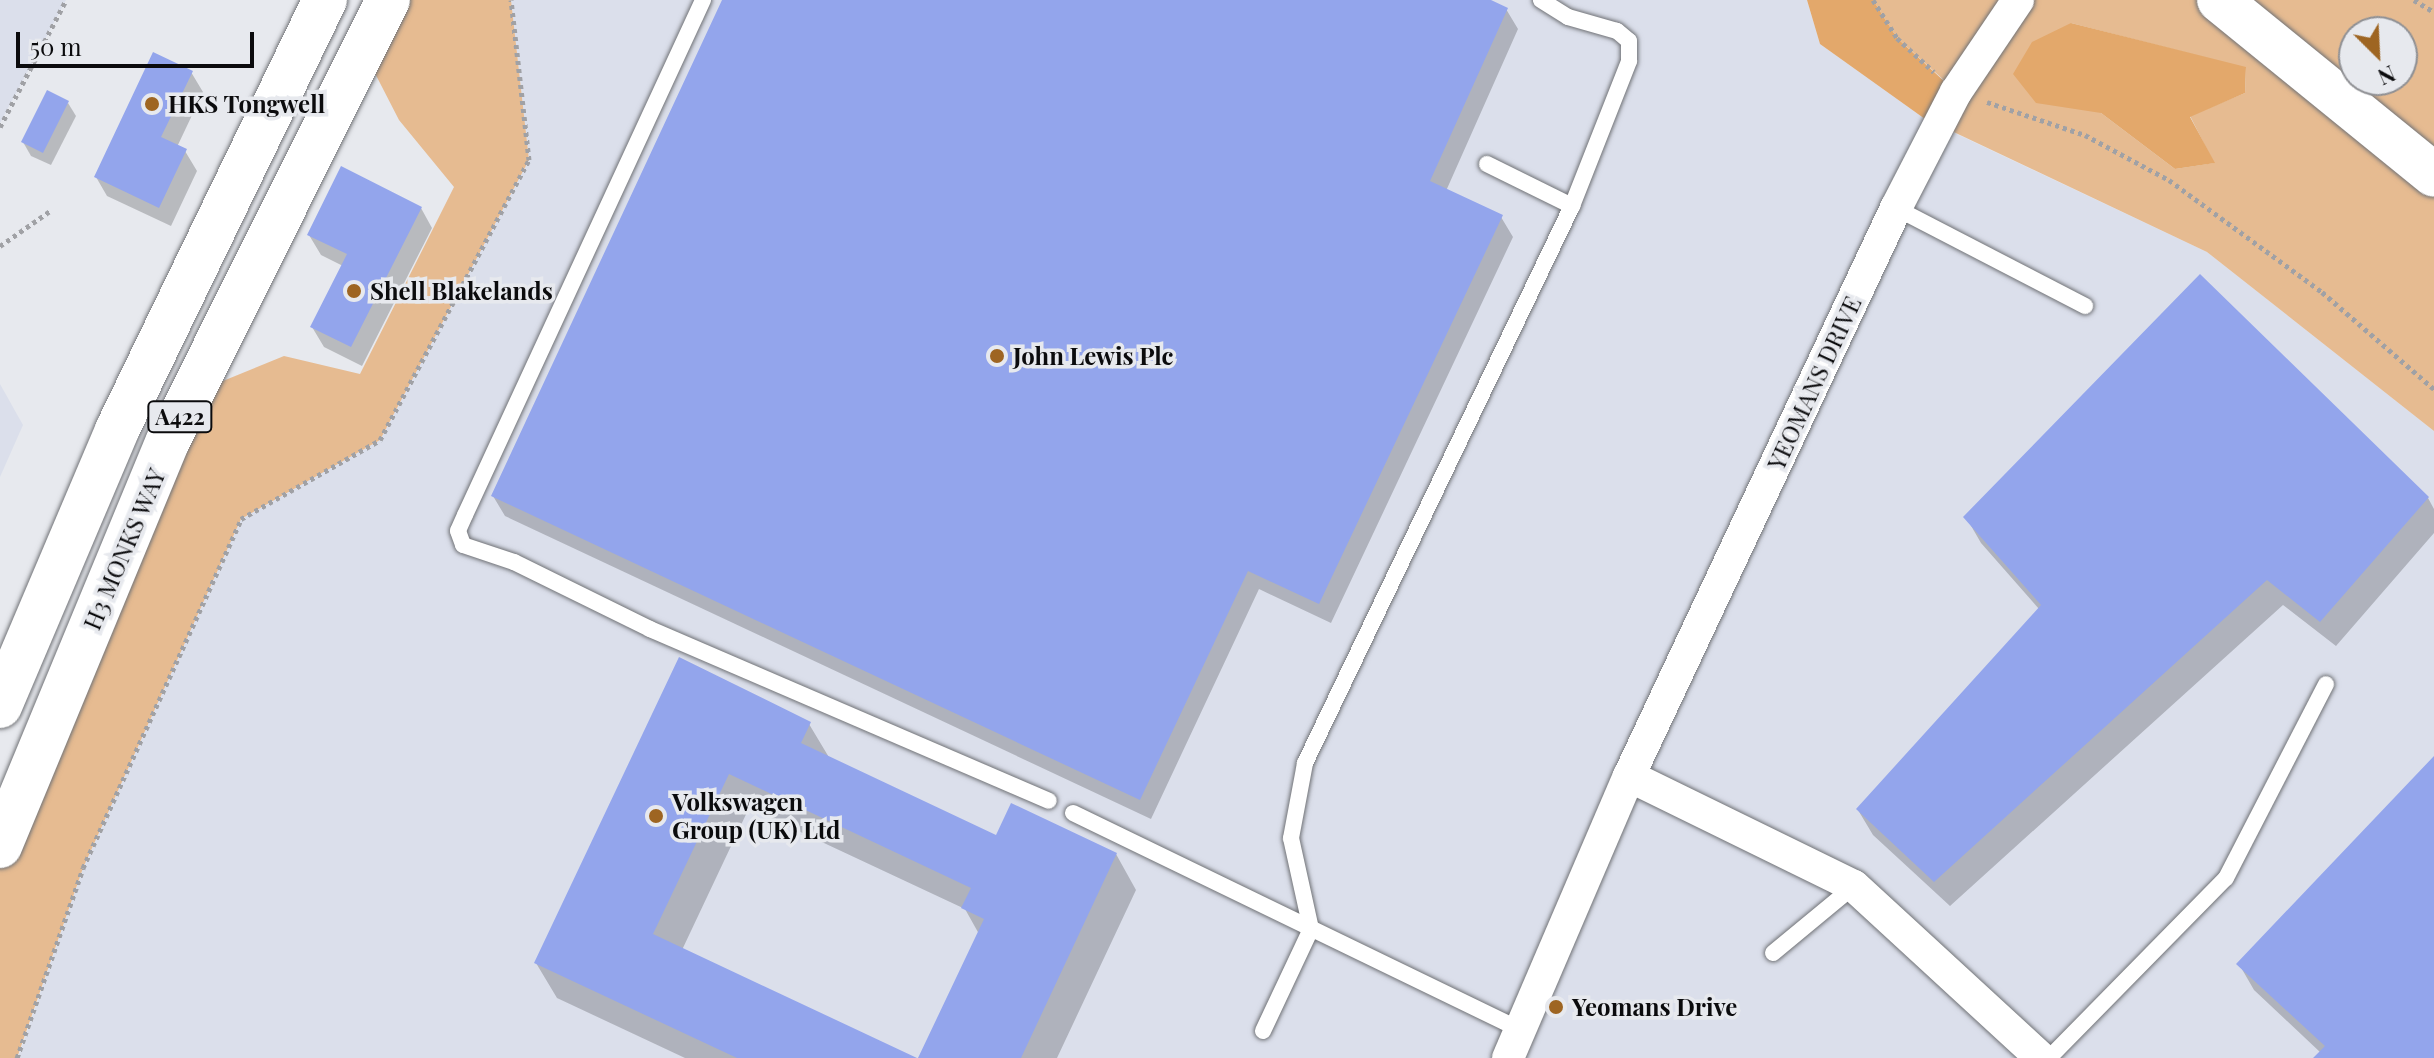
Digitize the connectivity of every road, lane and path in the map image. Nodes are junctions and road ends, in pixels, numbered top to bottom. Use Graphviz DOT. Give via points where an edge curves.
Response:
graph roads {
  1 [pos="66,0"];
  2 [pos="325,0"];
  3 [pos="388,0"];
  4 [pos="511,0"];
  5 [pos="703,0"];
  6 [pos="1541,0"];
  7 [pos="1873,0"];
  8 [pos="2018,0"];
  9 [pos="2219,0"];
  10 [pos="2414,0"];
  11 [pos="2434,12"];
  12 [pos="1956,92"];
  13 [pos="0,127"];
  14 [pos="1487,164"];
  15 [pos="2434,175"];
  16 [pos="1572,206"];
  17 [pos="1896,208"];
  18 [pos="50,211"];
  19 [pos="0,246"];
  20 [pos="2085,306"];
  21 [pos="2434,389"];
  22 [pos="2326,684"];
  23 [pos="0,706"];
  24 [pos="1629,776"];
  25 [pos="1049,801"];
  26 [pos="1073,813"];
  27 [pos="0,846"];
  28 [pos="1854,886"];
  29 [pos="1311,929"];
  30 [pos="1773,953"];
  31 [pos="1263,1031"];
  32 [pos="1516,1045"];
  33 [pos="17,1058"];
  34 [pos="2041,1058"];
  35 [pos="2049,1058"];
  1 -- 13 [label="path"];
  2 -- 23 [label="main road, A422" via="117,430"];
  3 -- 27 [label="main road, H3 MONKS WAY / A422" via="168,441"];
  4 -- 33 [label="path" via="529,160 380,440 241,519 83,868"];
  5 -- 25 [label="lane" via="465,515 458,531 463,545 514,562 650,629"];
  6 -- 16 [label="lane" via="1629,41 1629,61"];
  7 -- 12 [label="path" via="1897,38"];
  8 -- 12 [label="street, YEOMANS DRIVE"];
  9 -- 15 [label="main road"];
  10 -- 11 [label="path"];
  12 -- 17 [label="street, YEOMANS DRIVE"];
  12 -- 21 [label="path" via="2085,135 2169,180 2322,292"];
  14 -- 16 [label="lane"];
  16 -- 29 [label="lane" via="1305,763 1291,838"];
  17 -- 20 [label="lane"];
  17 -- 24 [label="street, YEOMANS DRIVE"];
  18 -- 19 [label="path"];
  22 -- 35 [label="lane" via="2226,878"];
  24 -- 28 [label="street"];
  24 -- 32 [label="street, YEOMANS DRIVE"];
  26 -- 29 [label="lane"];
  28 -- 30 [label="lane"];
  28 -- 34 [label="street"];
  29 -- 31 [label="lane"];
  29 -- 32 [label="lane"];
}
